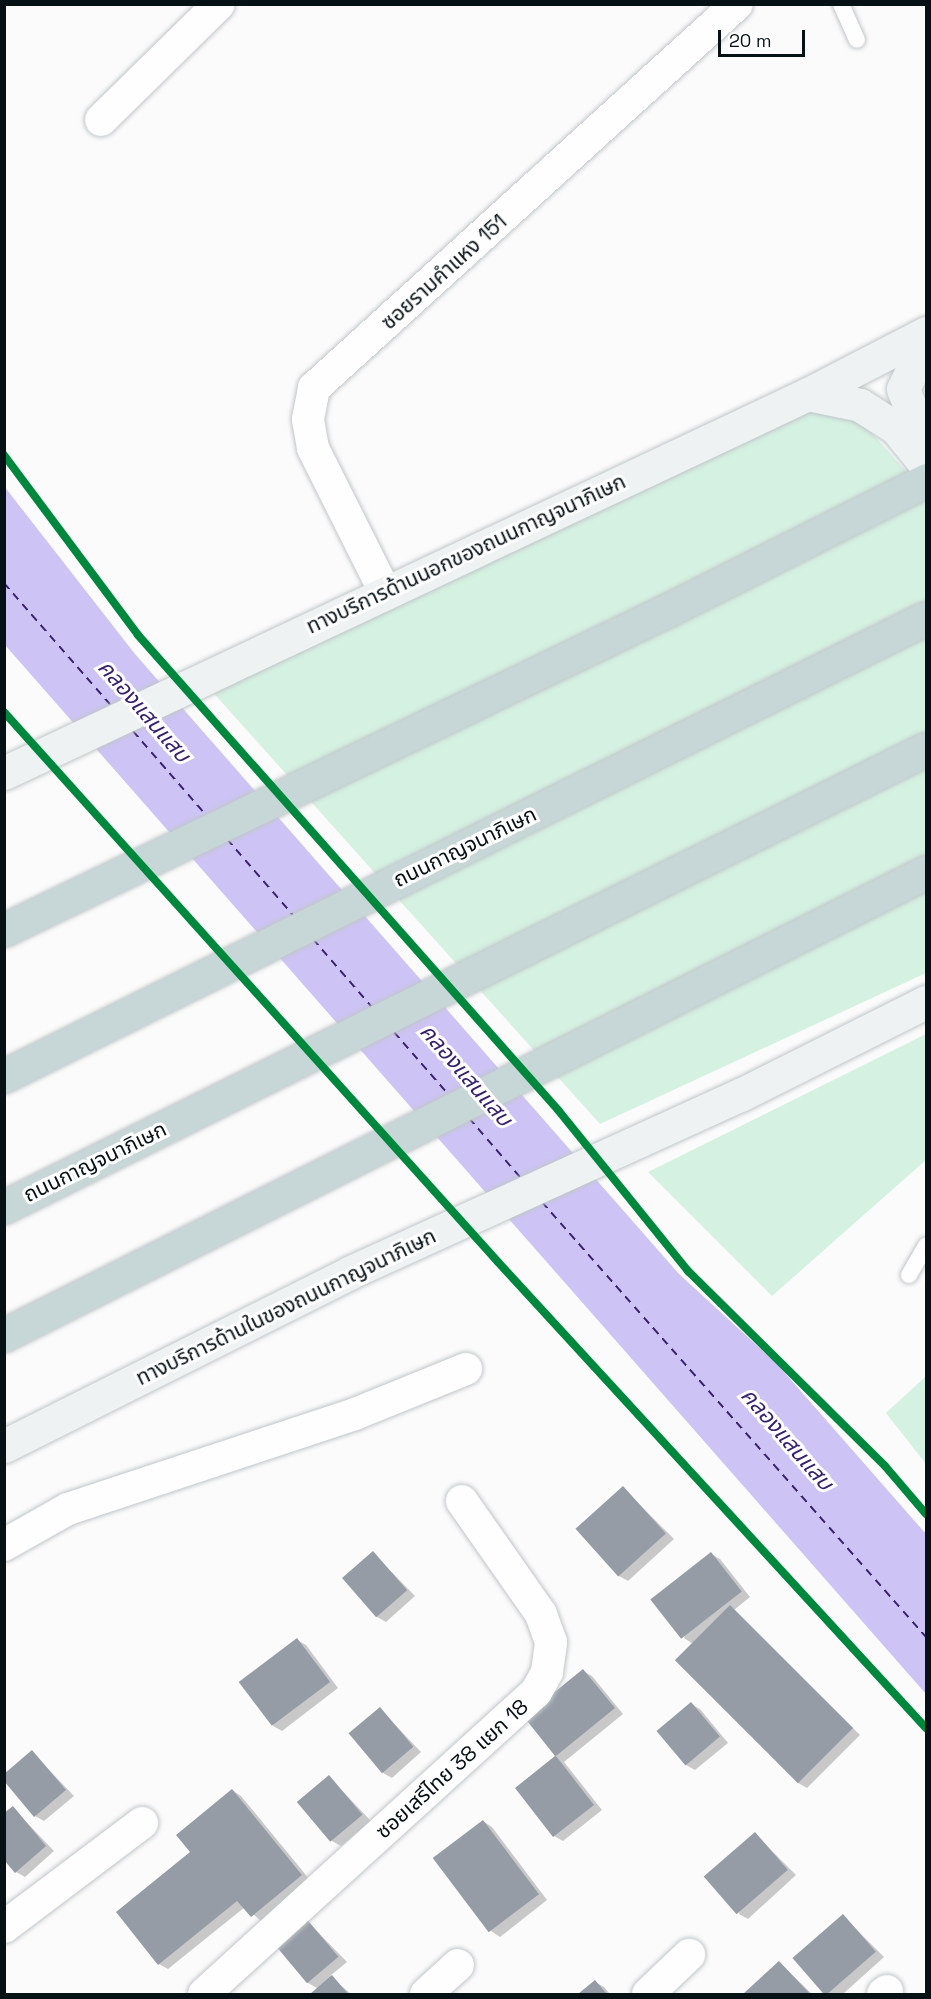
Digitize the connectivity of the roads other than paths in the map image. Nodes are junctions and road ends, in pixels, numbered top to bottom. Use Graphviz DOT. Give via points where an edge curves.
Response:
graph roads {
  1 [pos="219,4"];
  2 [pos="737,4"];
  3 [pos="841,4"];
  4 [pos="857,40"];
  5 [pos="101,120"];
  6 [pos="927,333"];
  7 [pos="927,341"];
  8 [pos="808,394"];
  9 [pos="927,431"];
  10 [pos="927,465"];
  11 [pos="927,480"];
  12 [pos="385,592"];
  13 [pos="927,618"];
  14 [pos="927,749"];
  15 [pos="4,773"];
  16 [pos="927,872"];
  17 [pos="4,930"];
  18 [pos="927,1002"];
  19 [pos="4,1076"];
  20 [pos="4,1207"];
  21 [pos="927,1245"];
  22 [pos="909,1275"];
  23 [pos="4,1335"];
  24 [pos="466,1369"];
  25 [pos="4,1446"];
  26 [pos="462,1501"];
  27 [pos="4,1545"];
  28 [pos="141,1823"];
  29 [pos="4,1927"];
  30 [pos="689,1955"];
  31 [pos="458,1965"];
  32 [pos="204,1995"];
  33 [pos="426,1995"];
  34 [pos="648,1995"];
  1 -- 5 [label="street"];
  2 -- 12 [label="street, ซอยรามคำแหง 151" via="314,388 308,419 313,448"];
  3 -- 4 [label="lane"];
  6 -- 8 [label="main road, ทางบริการด้านนอกของถนนกาญจนาภิเษก"];
  7 -- 9 [label="main road" via="903,389 914,416"];
  8 -- 10 [label="main road" via="861,405 896,429"];
  8 -- 12 [label="main road, ทางบริการด้านนอกของถนนกาญจนาภิเษก"];
  11 -- 17 [label="highway" via="670,609"];
  12 -- 15 [label="main road, ทางบริการด้านนอกของถนนกาญจนาภิเษก"];
  13 -- 19 [label="highway, ถนนกาญจนาภิเษก"];
  14 -- 20 [label="highway, ถนนกาญจนาภิเษก"];
  16 -- 23 [label="highway"];
  18 -- 25 [label="main road, ทางบริการด้านในของถนนกาญจนาภิเษก" via="740,1095 349,1273"];
  21 -- 22 [label="lane"];
  24 -- 27 [label="street" via="355,1414 68,1509"];
  26 -- 32 [label="street, ซอยเสรีไทย 38 แยก 18" via="541,1614 551,1642 548,1672 536,1692"];
  28 -- 29 [label="street"];
  30 -- 34 [label="street"];
  31 -- 33 [label="street"];
}
